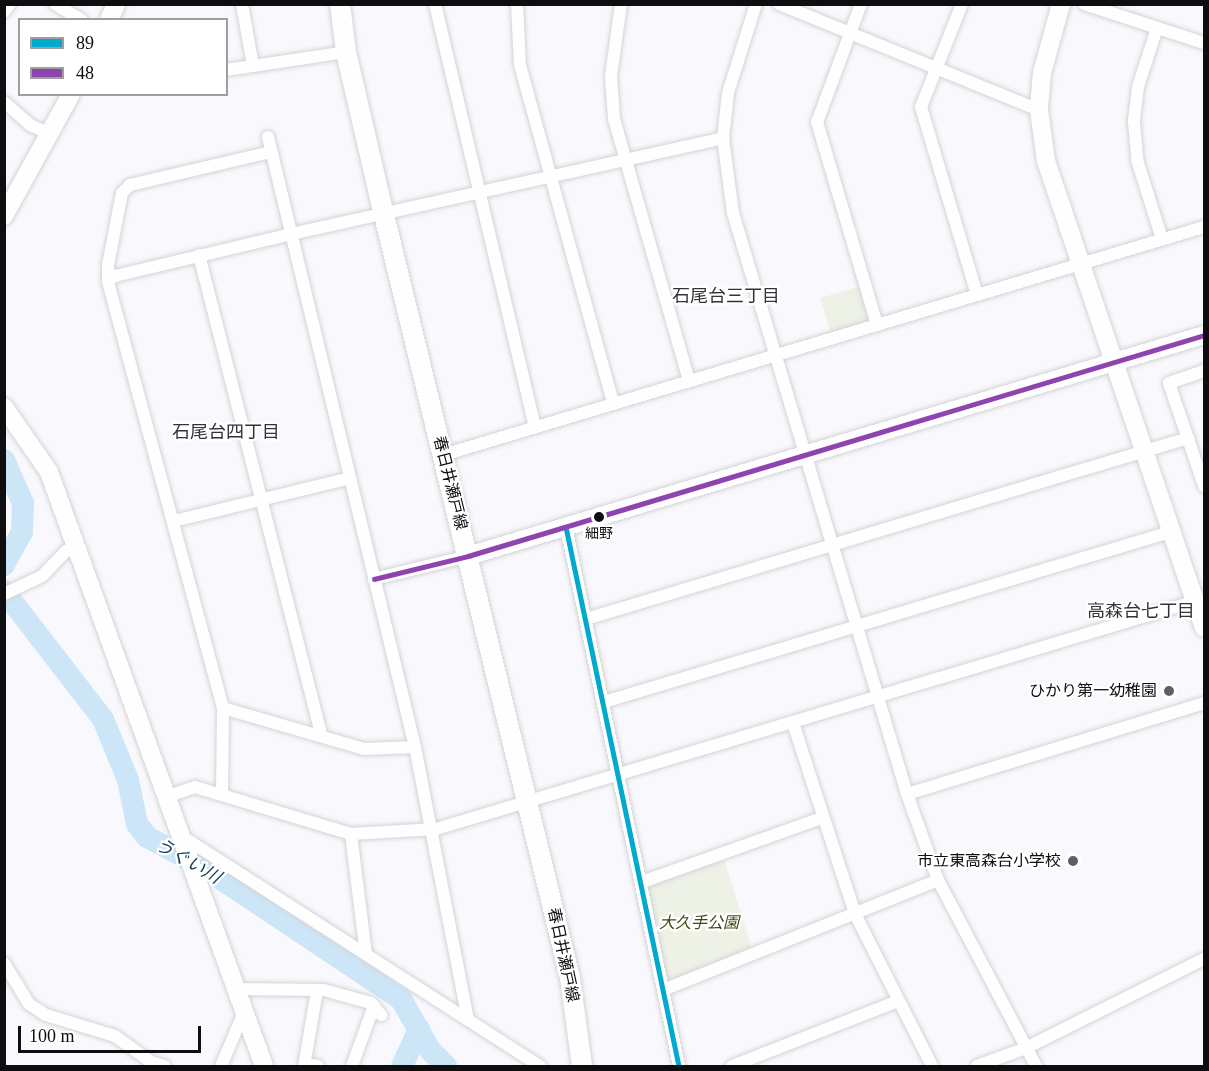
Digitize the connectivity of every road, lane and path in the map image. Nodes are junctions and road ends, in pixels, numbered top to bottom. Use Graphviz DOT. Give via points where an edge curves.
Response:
graph roads {
  1 [pos="10,4"];
  2 [pos="55,4"];
  3 [pos="116,4"];
  4 [pos="242,4"];
  5 [pos="340,4"];
  6 [pos="435,4"];
  7 [pos="517,4"];
  8 [pos="621,4"];
  9 [pos="756,4"];
  10 [pos="779,4"];
  11 [pos="861,4"];
  12 [pos="962,4"];
  13 [pos="1061,4"];
  14 [pos="1084,4"];
  15 [pos="4,12"];
  16 [pos="79,18"];
  17 [pos="110,18"];
  18 [pos="1157,28"];
  19 [pos="850,33"];
  20 [pos="1204,43"];
  21 [pos="346,52"];
  22 [pos="253,66"];
  23 [pos="937,69"];
  24 [pos="228,70"];
  25 [pos="70,96"];
  26 [pos="4,102"];
  27 [pos="1039,110"];
  28 [pos="49,133"];
  29 [pos="268,137"];
  30 [pos="723,138"];
  31 [pos="271,152"];
  32 [pos="623,161"];
  33 [pos="551,178"];
  34 [pos="479,195"];
  35 [pos="384,214"];
  36 [pos="4,216"];
  37 [pos="1204,227"];
  38 [pos="291,234"];
  39 [pos="1162,239"];
  40 [pos="199,255"];
  41 [pos="1080,264"];
  42 [pos="108,281"];
  43 [pos="977,295"];
  44 [pos="877,325"];
  45 [pos="1204,334"];
  46 [pos="777,354"];
  47 [pos="1113,361"];
  48 [pos="1204,371"];
  49 [pos="689,381"];
  50 [pos="613,403"];
  51 [pos="4,407"];
  52 [pos="535,427"];
  53 [pos="1188,438"];
  54 [pos="1143,451"];
  55 [pos="806,454"];
  56 [pos="442,455"];
  57 [pos="350,478"];
  58 [pos="1204,486"];
  59 [pos="262,500"];
  60 [pos="174,521"];
  61 [pos="566,527"];
  62 [pos="1170,532"];
  63 [pos="833,546"];
  64 [pos="76,547"];
  65 [pos="468,556"];
  66 [pos="374,579"];
  67 [pos="4,594"];
  68 [pos="1198,595"];
  69 [pos="586,619"];
  70 [pos="857,626"];
  71 [pos="1204,628"];
  72 [pos="878,697"];
  73 [pos="604,702"];
  74 [pos="1204,704"];
  75 [pos="223,708"];
  76 [pos="793,723"];
  77 [pos="322,736"];
  78 [pos="416,747"];
  79 [pos="618,775"];
  80 [pos="222,794"];
  81 [pos="907,794"];
  82 [pos="166,796"];
  83 [pos="526,803"];
  84 [pos="822,818"];
  85 [pos="431,829"];
  86 [pos="351,834"];
  87 [pos="188,850"];
  88 [pos="938,880"];
  89 [pos="642,882"];
  90 [pos="855,914"];
  91 [pos="366,954"];
  92 [pos="1204,959"];
  93 [pos="4,963"];
  94 [pos="235,989"];
  95 [pos="663,990"];
  96 [pos="317,991"];
  97 [pos="898,1001"];
  98 [pos="244,1012"];
  99 [pos="468,1020"];
  100 [pos="1026,1048"];
  101 [pos="304,1065"];
  102 [pos="164,1066"];
  103 [pos="221,1066"];
  104 [pos="264,1066"];
  105 [pos="318,1066"];
  106 [pos="351,1066"];
  107 [pos="540,1066"];
  108 [pos="582,1066"];
  109 [pos="679,1066"];
  110 [pos="732,1066"];
  111 [pos="932,1066"];
  112 [pos="977,1066"];
  113 [pos="1036,1066"];
  1 -- 15 [label="street"];
  2 -- 16 [label="street"];
  3 -- 17 [label="street"];
  4 -- 22 [label="street"];
  5 -- 21 [label="main road, 春日井瀬戸線"];
  6 -- 34 [label="street"];
  7 -- 33 [label="street" via="520,64"];
  8 -- 32 [label="street" via="611,76 614,119"];
  9 -- 30 [label="street" via="735,61"];
  10 -- 19 [label="street"];
  11 -- 19 [label="street"];
  12 -- 23 [label="street"];
  13 -- 27 [label="street" via="1048,46"];
  14 -- 18 [label="street"];
  18 -- 20 [label="street"];
  18 -- 39 [label="street" via="1138,87 1134,122 1137,160"];
  19 -- 23 [label="street"];
  19 -- 44 [label="street" via="817,122"];
  21 -- 22 [label="street"];
  21 -- 35 [label="main road, 春日井瀬戸線"];
  22 -- 24 [label="street"];
  23 -- 27 [label="street"];
  23 -- 43 [label="street" via="921,107"];
  25 -- 28 [label="street"];
  26 -- 28 [label="street" via="30,125"];
  27 -- 41 [label="street" via="1046,161"];
  28 -- 36 [label="street"];
  29 -- 31 [label="street"];
  30 -- 32 [label="street"];
  30 -- 46 [label="street" via="733,213"];
  31 -- 38 [label="street"];
  31 -- 42 [label="street" via="130,185 122,193"];
  32 -- 33 [label="street"];
  32 -- 49 [label="street"];
  33 -- 34 [label="street"];
  33 -- 50 [label="street"];
  34 -- 35 [label="street"];
  34 -- 52 [label="street"];
  35 -- 38 [label="street"];
  35 -- 56 [label="main road, 春日井瀬戸線"];
  37 -- 39 [label="street"];
  38 -- 40 [label="street"];
  38 -- 57 [label="street"];
  39 -- 41 [label="street"];
  40 -- 42 [label="street"];
  40 -- 59 [label="street"];
  41 -- 43 [label="street"];
  41 -- 47 [label="street"];
  42 -- 60 [label="street"];
  43 -- 44 [label="street"];
  44 -- 46 [label="street"];
  45 -- 47 [label="street"];
  46 -- 49 [label="street"];
  46 -- 55 [label="street"];
  47 -- 54 [label="street"];
  47 -- 55 [label="street"];
  48 -- 53 [label="street" via="1169,382"];
  49 -- 50 [label="street"];
  50 -- 52 [label="street"];
  51 -- 64 [label="street" via="49,472"];
  52 -- 56 [label="street"];
  53 -- 54 [label="street"];
  53 -- 58 [label="street"];
  54 -- 62 [label="street"];
  54 -- 63 [label="street"];
  55 -- 61 [label="street"];
  55 -- 63 [label="street"];
  56 -- 65 [label="main road, 春日井瀬戸線"];
  57 -- 59 [label="street"];
  57 -- 66 [label="street"];
  59 -- 60 [label="street"];
  59 -- 77 [label="street"];
  60 -- 75 [label="street"];
  61 -- 65 [label="street"];
  61 -- 69 [label="street"];
  62 -- 68 [label="street"];
  62 -- 70 [label="street"];
  63 -- 69 [label="street"];
  63 -- 70 [label="street"];
  64 -- 67 [label="street" via="66,551 42,576"];
  64 -- 82 [label="street"];
  65 -- 66 [label="street"];
  65 -- 83 [label="main road, 春日井瀬戸線"];
  66 -- 78 [label="street"];
  68 -- 71 [label="street"];
  68 -- 72 [label="street"];
  69 -- 73 [label="street"];
  70 -- 72 [label="street"];
  70 -- 73 [label="street"];
  72 -- 76 [label="street"];
  72 -- 81 [label="street"];
  73 -- 79 [label="street"];
  74 -- 81 [label="street"];
  75 -- 77 [label="street"];
  75 -- 80 [label="street"];
  76 -- 79 [label="street"];
  76 -- 84 [label="street"];
  77 -- 78 [label="street" via="364,749"];
  78 -- 85 [label="street"];
  79 -- 83 [label="street"];
  79 -- 89 [label="street"];
  80 -- 82 [label="street" via="195,787"];
  80 -- 86 [label="street"];
  81 -- 88 [label="street"];
  82 -- 87 [label="street" via="176,830"];
  83 -- 85 [label="street"];
  83 -- 108 [label="main road, 春日井瀬戸線" via="570,978"];
  84 -- 89 [label="street"];
  84 -- 90 [label="street"];
  85 -- 86 [label="street"];
  85 -- 99 [label="street"];
  86 -- 91 [label="street"];
  87 -- 91 [label="street"];
  87 -- 94 [label="street"];
  88 -- 90 [label="street"];
  88 -- 100 [label="street"];
  89 -- 95 [label="street"];
  90 -- 95 [label="street"];
  90 -- 97 [label="street"];
  91 -- 99 [label="street"];
  92 -- 100 [label="street"];
  93 -- 102 [label="street" via="29,1004 46,1015 115,1036 150,1062"];
  94 -- 96 [label="street"];
  94 -- 98 [label="street"];
  95 -- 109 [label="street"];
  96 -- 101 [label="street"];
  96 -- 106 [label="street" via="343,994 378,1011"];
  97 -- 110 [label="street"];
  97 -- 111 [label="street"];
  98 -- 103 [label="street"];
  98 -- 104 [label="street"];
  99 -- 107 [label="street"];
  100 -- 112 [label="street"];
  100 -- 113 [label="street"];
  101 -- 105 [label="street"];
}
